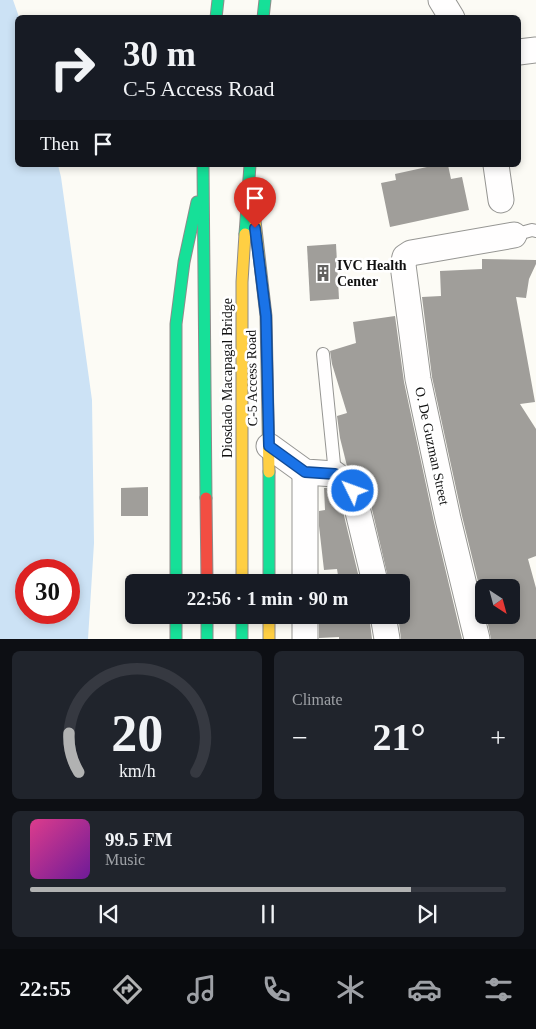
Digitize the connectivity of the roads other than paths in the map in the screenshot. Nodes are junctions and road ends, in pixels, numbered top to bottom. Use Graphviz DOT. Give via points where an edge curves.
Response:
graph roads {
  1 [pos="218,0"];
  2 [pos="265,0"];
  3 [pos="441,0"];
  4 [pos="216,15"];
  5 [pos="263,15"];
  6 [pos="450,15"];
  7 [pos="536,50"];
  8 [pos="521,52"];
  9 [pos="203,167"];
  10 [pos="496,167"];
  11 [pos="249,170"];
  12 [pos="202,178"];
  13 [pos="501,200"];
  14 [pos="525,233"];
  15 [pos="323,354"];
  16 [pos="269,446"];
  17 [pos="305,472"];
  18 [pos="335,474"];
  19 [pos="176,574"];
  20 [pos="207,574"];
  21 [pos="242,574"];
  22 [pos="269,574"];
  23 [pos="305,574"];
  24 [pos="373,574"];
  25 [pos="176,624"];
  26 [pos="207,624"];
  27 [pos="242,624"];
  28 [pos="269,624"];
  29 [pos="305,624"];
  30 [pos="384,624"];
  31 [pos="176,639"];
  32 [pos="207,639"];
  33 [pos="242,639"];
  34 [pos="269,639"];
  35 [pos="304,639"];
  36 [pos="387,639"];
  37 [pos="477,639"];
  1 -- 4 [label="main road"];
  2 -- 5 [label="main road"];
  3 -- 6 [label="street"];
  7 -- 8 [label="street"];
  9 -- 12 [label="main road"];
  10 -- 13 [label="street"];
  11 -- 16 [label="main road, C-5 Access Road" via="266,316"];
  11 -- 21 [label="main road, Diosdado Macapagal Bridge" via="242,282"];
  12 -- 19 [label="main road" via="184,262 176,324"];
  12 -- 20 [label="main road, Diosdado Macapagal Bridge"];
  14 -- 37 [label="street, O. De Guzman Street" via="411,253 403,265 418,380"];
  15 -- 18 [label="lane"];
  16 -- 17 [label="street"];
  16 -- 22 [label="main road, C-5 Access Road"];
  17 -- 18 [label="street"];
  17 -- 23 [label="street"];
  18 -- 24 [label="street" via="353,491"];
  25 -- 31 [label="main road"];
  26 -- 32 [label="main road"];
  27 -- 33 [label="main road"];
  28 -- 34 [label="main road"];
  29 -- 35 [label="street"];
  30 -- 36 [label="street"];
}
